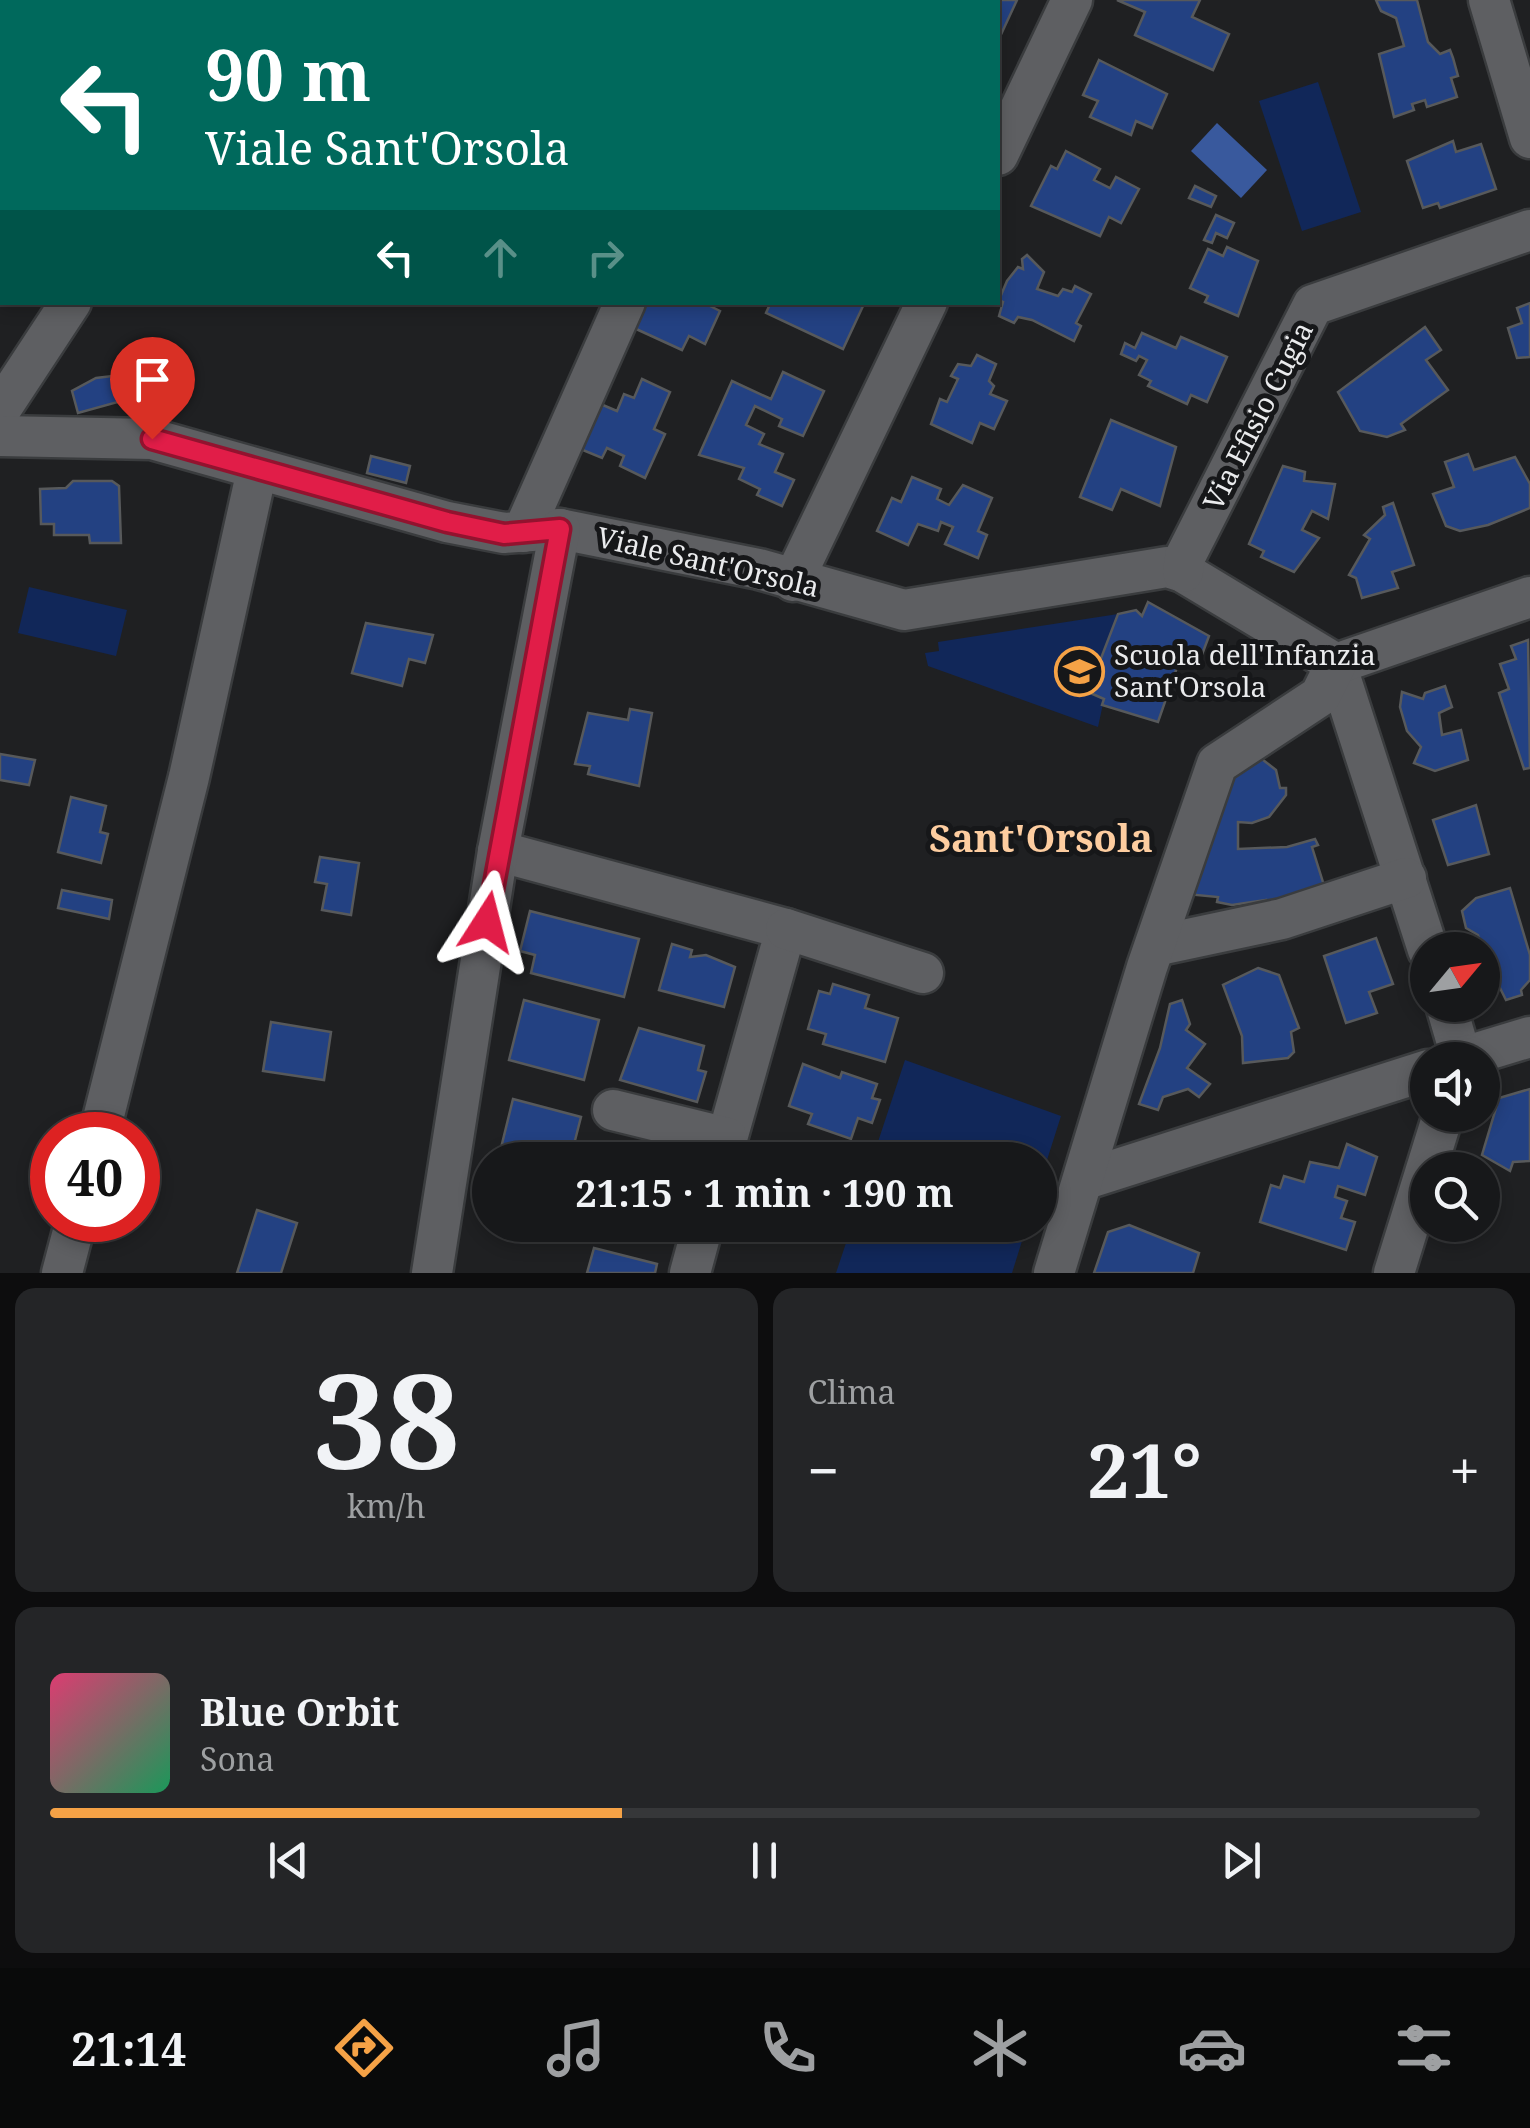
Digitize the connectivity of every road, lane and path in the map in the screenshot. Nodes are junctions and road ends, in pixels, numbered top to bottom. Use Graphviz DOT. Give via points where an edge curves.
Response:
graph roads {
  1 [pos="1072,0"];
  2 [pos="1489,0"];
  3 [pos="1530,138"];
  4 [pos="1000,151"];
  5 [pos="1530,230"];
  6 [pos="69,305"];
  7 [pos="624,305"];
  8 [pos="925,305"];
  9 [pos="0,410"];
  10 [pos="0,436"];
  11 [pos="257,470"];
  12 [pos="542,530"];
  13 [pos="1183,572"];
  14 [pos="793,580"];
  15 [pos="1530,596"];
  16 [pos="1336,664"];
  17 [pos="498,851"];
  18 [pos="1406,878"];
  19 [pos="786,929"];
  20 [pos="1422,932"];
  21 [pos="1151,956"];
  22 [pos="923,973"];
  23 [pos="1530,1037"];
  24 [pos="1500,1047"];
  25 [pos="1410,1075"];
  26 [pos="613,1110"];
  27 [pos="105,1112"];
  28 [pos="1437,1132"];
  29 [pos="704,1142"];
  30 [pos="726,1142"];
  31 [pos="1083,1180"];
  32 [pos="70,1242"];
  33 [pos="698,1242"];
  34 [pos="62,1273"];
  35 [pos="432,1273"];
  36 [pos="690,1273"];
  37 [pos="1054,1273"];
  38 [pos="1394,1273"];
  1 -- 4 [label="street"];
  2 -- 3 [label="street"];
  5 -- 13 [label="street, Via Efisio Cugia" via="1313,305"];
  6 -- 9 [label="street"];
  7 -- 12 [label="street"];
  8 -- 14 [label="street"];
  10 -- 11 [label="street, Viale Sant'Orsola" via="152,439"];
  11 -- 12 [label="street, Viale Sant'Orsola" via="447,522 504,534"];
  11 -- 27 [label="street"];
  12 -- 14 [label="street, Viale Sant'Orsola"];
  12 -- 17 [label="street"];
  13 -- 14 [label="street, Viale Sant'Orsola" via="1167,566 904,610"];
  13 -- 16 [label="street"];
  15 -- 16 [label="street"];
  16 -- 18 [label="street"];
  16 -- 21 [label="street" via="1320,696 1216,764"];
  17 -- 19 [label="street"];
  17 -- 35 [label="street"];
  18 -- 20 [label="street"];
  18 -- 21 [label="street"];
  19 -- 22 [label="street"];
  19 -- 30 [label="street"];
  21 -- 31 [label="street"];
  23 -- 24 [label="street"];
  25 -- 31 [label="street"];
  26 -- 29 [label="street"];
  28 -- 38 [label="street"];
  31 -- 37 [label="street"];
  32 -- 34 [label="street"];
  33 -- 36 [label="street"];
}
